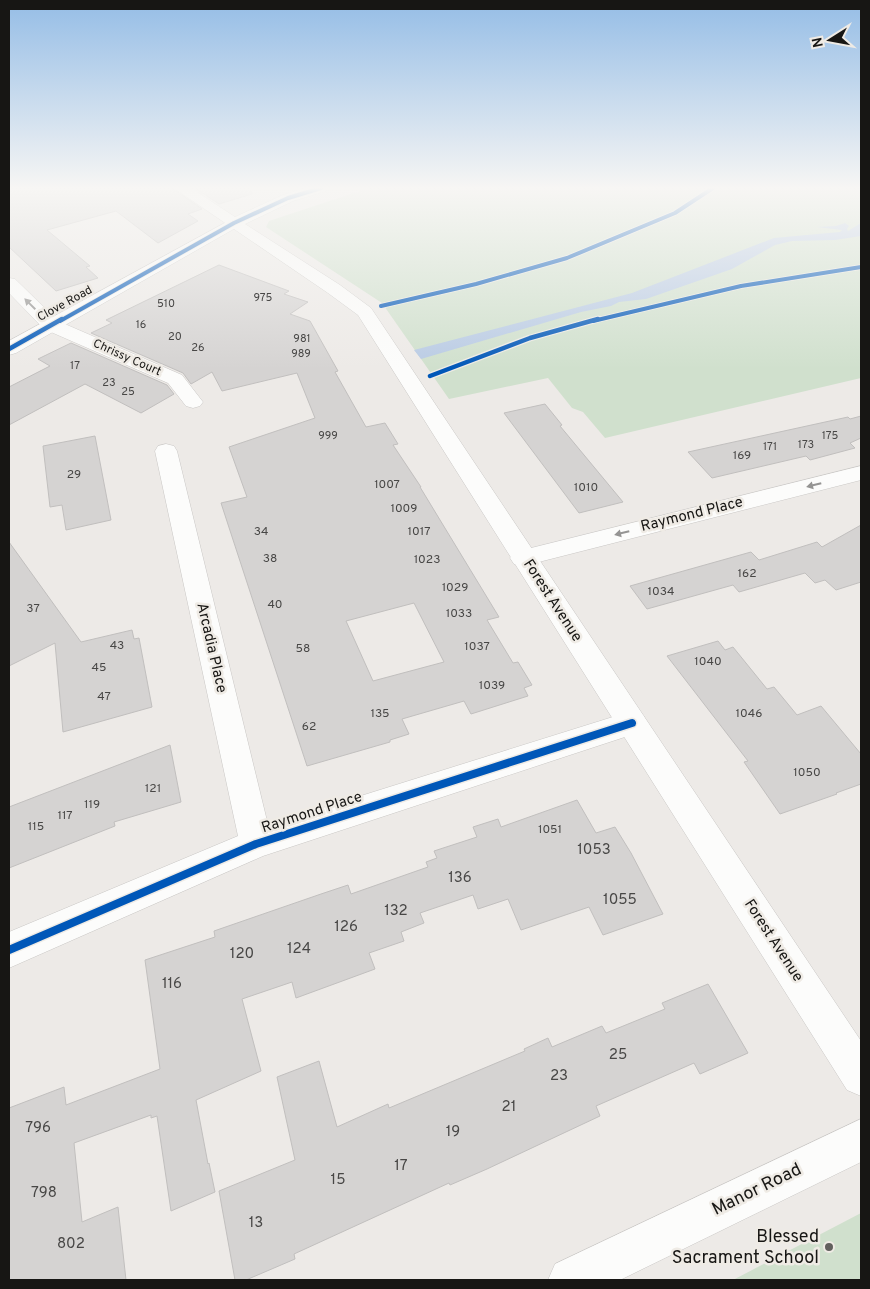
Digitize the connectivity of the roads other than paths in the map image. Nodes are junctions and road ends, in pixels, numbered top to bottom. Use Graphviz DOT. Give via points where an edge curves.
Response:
graph roads {
  1 [pos="189,248"];
  2 [pos="272,248"];
  3 [pos="9,283"];
  4 [pos="52,325"];
  5 [pos="9,349"];
  6 [pos="193,402"];
  7 [pos="166,451"];
  8 [pos="861,473"];
  9 [pos="523,558"];
  10 [pos="632,723"];
  11 [pos="256,844"];
  12 [pos="9,950"];
  13 [pos="861,1076"];
  14 [pos="861,1140"];
  15 [pos="571,1280"];
  1 -- 4 [label="street, Clove Road"];
  2 -- 9 [label="street, Forest Avenue" via="365,312"];
  4 -- 3 [label="street, one-way"];
  4 -- 5 [label="street, Clove Road"];
  4 -- 6 [label="street, Chrissy Court" via="175,379"];
  7 -- 11 [label="street, Arcadia Place"];
  8 -- 9 [label="street, Raymond Place, one-way"];
  9 -- 10 [label="street, Forest Avenue"];
  10 -- 11 [label="street, Raymond Place"];
  10 -- 13 [label="street, Forest Avenue"];
  11 -- 12 [label="street, Raymond Place"];
  14 -- 15 [label="street, Manor Road"];
}
